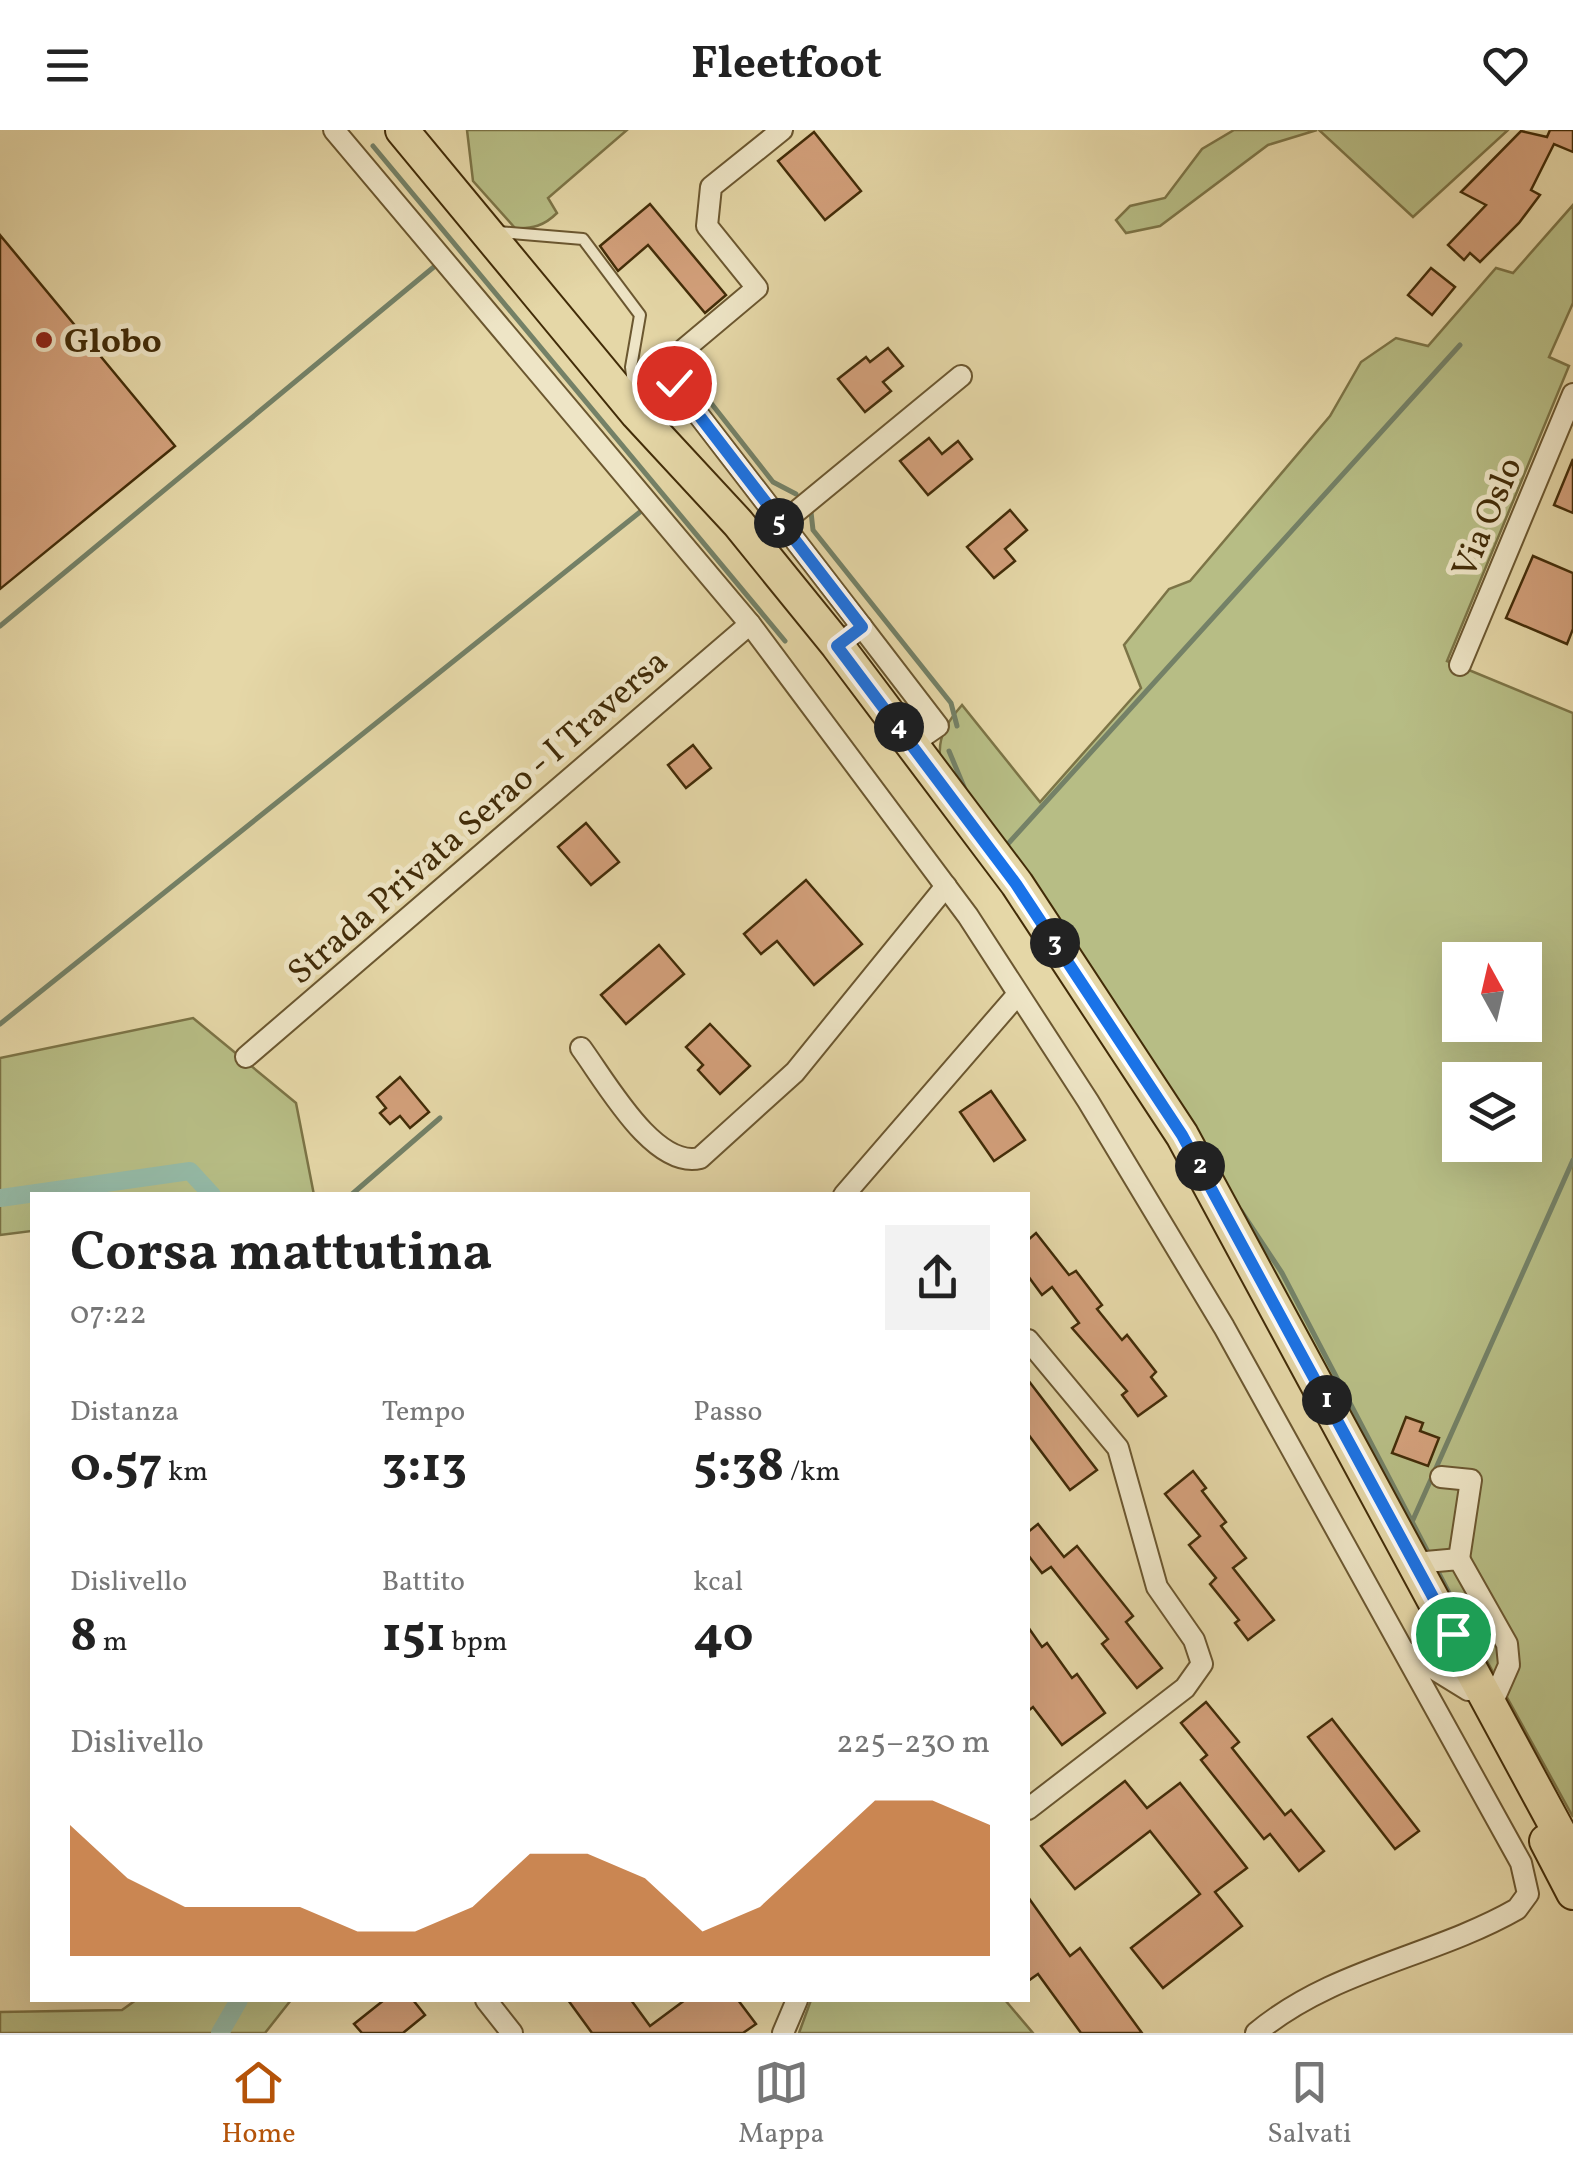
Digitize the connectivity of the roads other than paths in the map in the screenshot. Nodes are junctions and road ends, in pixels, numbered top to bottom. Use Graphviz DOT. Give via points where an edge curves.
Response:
graph roads {
  1 [pos="334,130"];
  2 [pos="402,130"];
  3 [pos="782,130"];
  4 [pos="486,229"];
  5 [pos="961,376"];
  6 [pos="1573,394"];
  7 [pos="637,414"];
  8 [pos="780,525"];
  9 [pos="750,624"];
  10 [pos="849,636"];
  11 [pos="1460,666"];
  12 [pos="946,886"];
  13 [pos="1082,984"];
  14 [pos="1018,994"];
  15 [pos="581,1048"];
  16 [pos="246,1057"];
  17 [pos="847,1192"];
  18 [pos="1030,1342"];
  19 [pos="1441,1477"];
  20 [pos="1440,1560"];
  21 [pos="1406,1652"];
  22 [pos="1480,1698"];
  23 [pos="1030,1806"];
  24 [pos="1573,1858"];
  25 [pos="1573,1892"];
  26 [pos="488,2002"];
  27 [pos="796,2002"];
  28 [pos="512,2033"];
  29 [pos="783,2033"];
  30 [pos="1256,2033"];
  1 -- 9 [label="street"];
  2 -- 4 [label="main road"];
  3 -- 8 [label="street" via="711,187 708,226 758,288 676,356 672,370 674,383"];
  4 -- 7 [label="main road"];
  4 -- 7 [label="lane" via="583,239 640,315 631,367"];
  5 -- 8 [label="street"];
  6 -- 11 [label="street, Via Oslo"];
  7 -- 10 [label="main road"];
  8 -- 10 [label="street"];
  9 -- 12 [label="street"];
  9 -- 16 [label="street, Strada Privata Serao - I Traversa"];
  10 -- 13 [label="main road" via="912,744"];
  12 -- 14 [label="street"];
  12 -- 15 [label="street" via="795,1072 700,1158 686,1162 648,1138"];
  13 -- 20 [label="main road" via="1182,1135"];
  13 -- 22 [label="main road"];
  14 -- 17 [label="street"];
  14 -- 21 [label="street" via="1224,1327"];
  18 -- 23 [label="street" via="1118,1448 1157,1587 1194,1640 1202,1664 1185,1688"];
  19 -- 20 [label="street" via="1471,1480"];
  20 -- 22 [label="main road"];
  20 -- 22 [label="street" via="1507,1644 1508,1666"];
  21 -- 22 [label="street"];
  21 -- 30 [label="street" via="1521,1864 1526,1900 1503,1916 1338,1984"];
  22 -- 24 [label="main road"];
  22 -- 25 [label="main road"];
  26 -- 28 [label="street"];
  27 -- 29 [label="street"];
}
